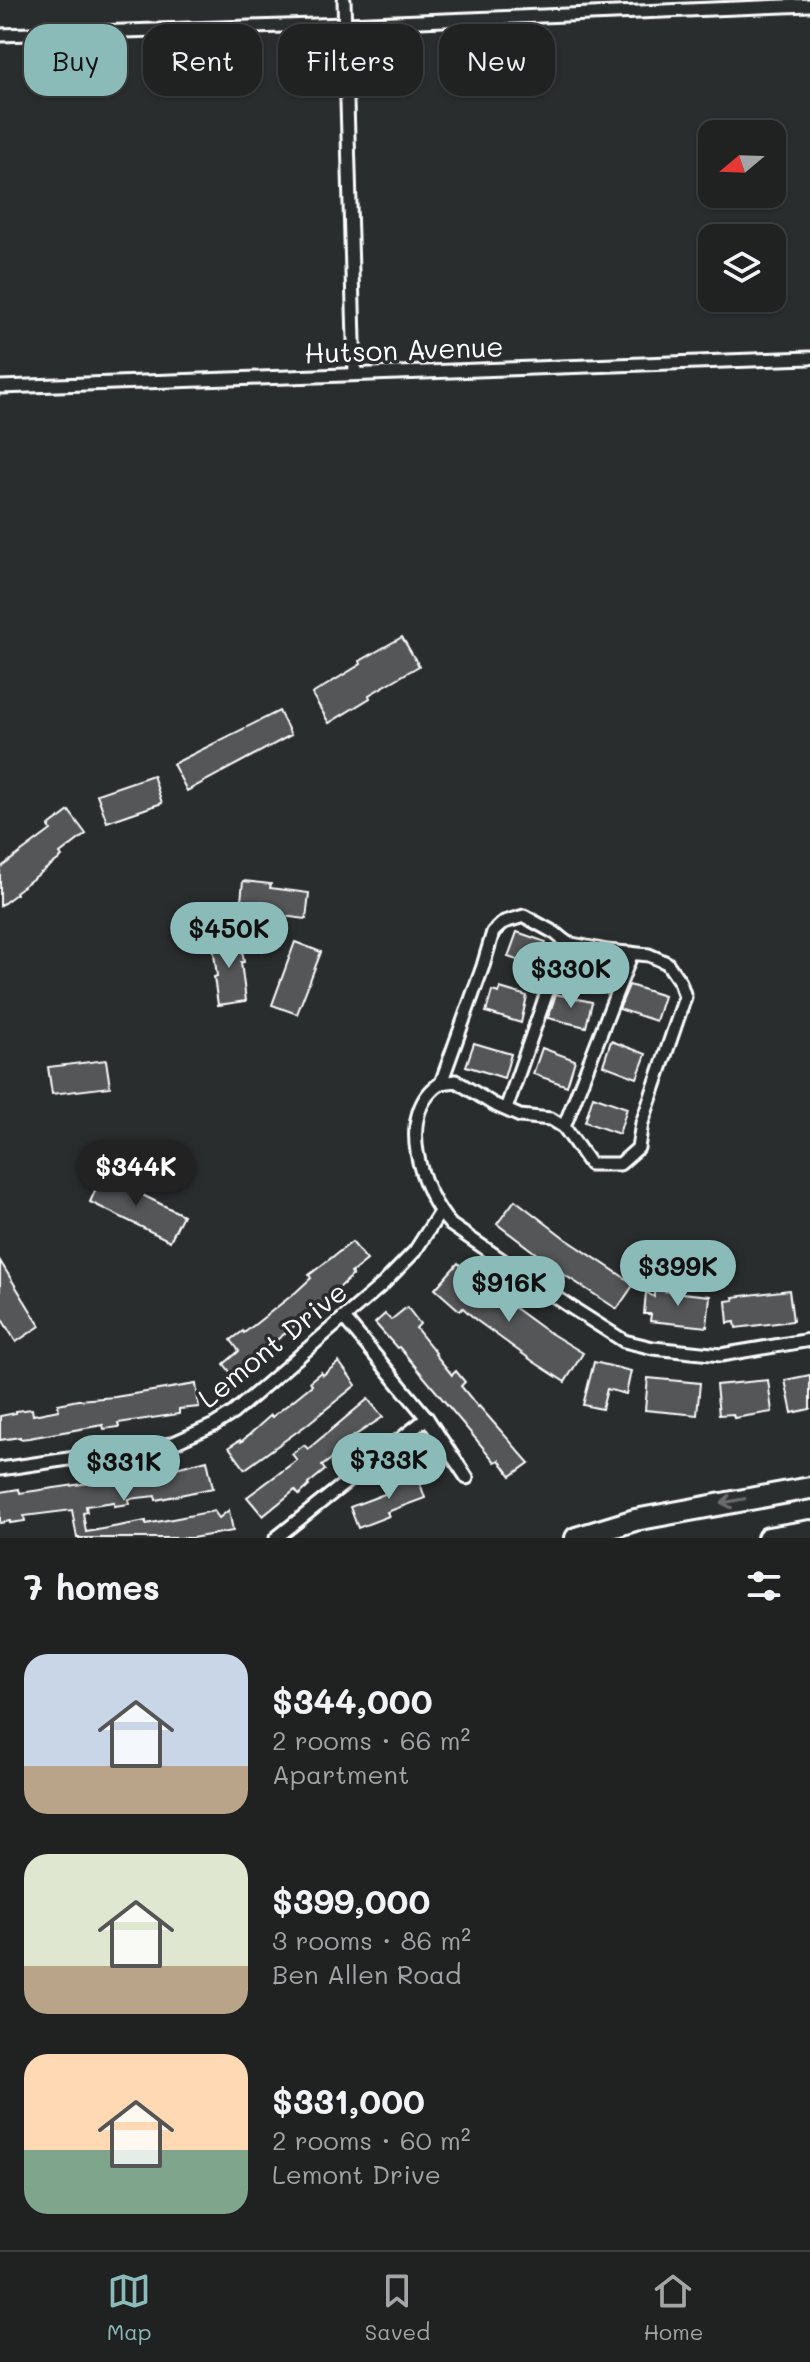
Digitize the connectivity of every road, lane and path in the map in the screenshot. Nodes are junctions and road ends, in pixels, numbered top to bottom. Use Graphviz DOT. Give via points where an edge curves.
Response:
graph roads {
  1 [pos="344,0"];
  2 [pos="810,5"];
  3 [pos="345,24"];
  4 [pos="278,26"];
  5 [pos="0,35"];
  6 [pos="347,96"];
  7 [pos="810,358"];
  8 [pos="355,374"];
  9 [pos="0,387"];
  10 [pos="565,941"];
  11 [pos="632,953"];
  12 [pos="441,1083"];
  13 [pos="506,1109"];
  14 [pos="564,1127"];
  15 [pos="440,1212"];
  16 [pos="344,1318"];
  17 [pos="810,1340"];
  18 [pos="427,1418"];
  19 [pos="0,1469"];
  20 [pos="467,1478"];
  21 [pos="810,1488"];
  22 [pos="810,1531"];
  23 [pos="276,1538"];
  24 [pos="576,1538"];
  25 [pos="768,1538"];
  1 -- 3 [label="street"];
  2 -- 3 [label="street"];
  4 -- 5 [label="street"];
  6 -- 8 [label="street"];
  7 -- 8 [label="street, Hutson Avenue"];
  8 -- 9 [label="street, Hutson Avenue"];
  10 -- 11 [label="street"];
  10 -- 12 [label="street" via="524,916 493,932"];
  10 -- 13 [label="street"];
  11 -- 14 [label="street"];
  11 -- 14 [label="street" via="667,963 685,997 638,1148 620,1164 590,1164"];
  12 -- 13 [label="street" via="456,1081"];
  12 -- 15 [label="street" via="424,1100 414,1127 419,1164"];
  13 -- 14 [label="street"];
  15 -- 16 [label="street, Lemont Drive" via="415,1251"];
  15 -- 17 [label="street" via="451,1225 624,1341 721,1355"];
  16 -- 18 [label="street"];
  16 -- 19 [label="street, Lemont Drive" via="233,1413 171,1444"];
  18 -- 20 [label="street"];
  18 -- 23 [label="street"];
  21 -- 24 [label="highway, one-way" via="635,1520"];
  22 -- 25 [label="highway"];
}
